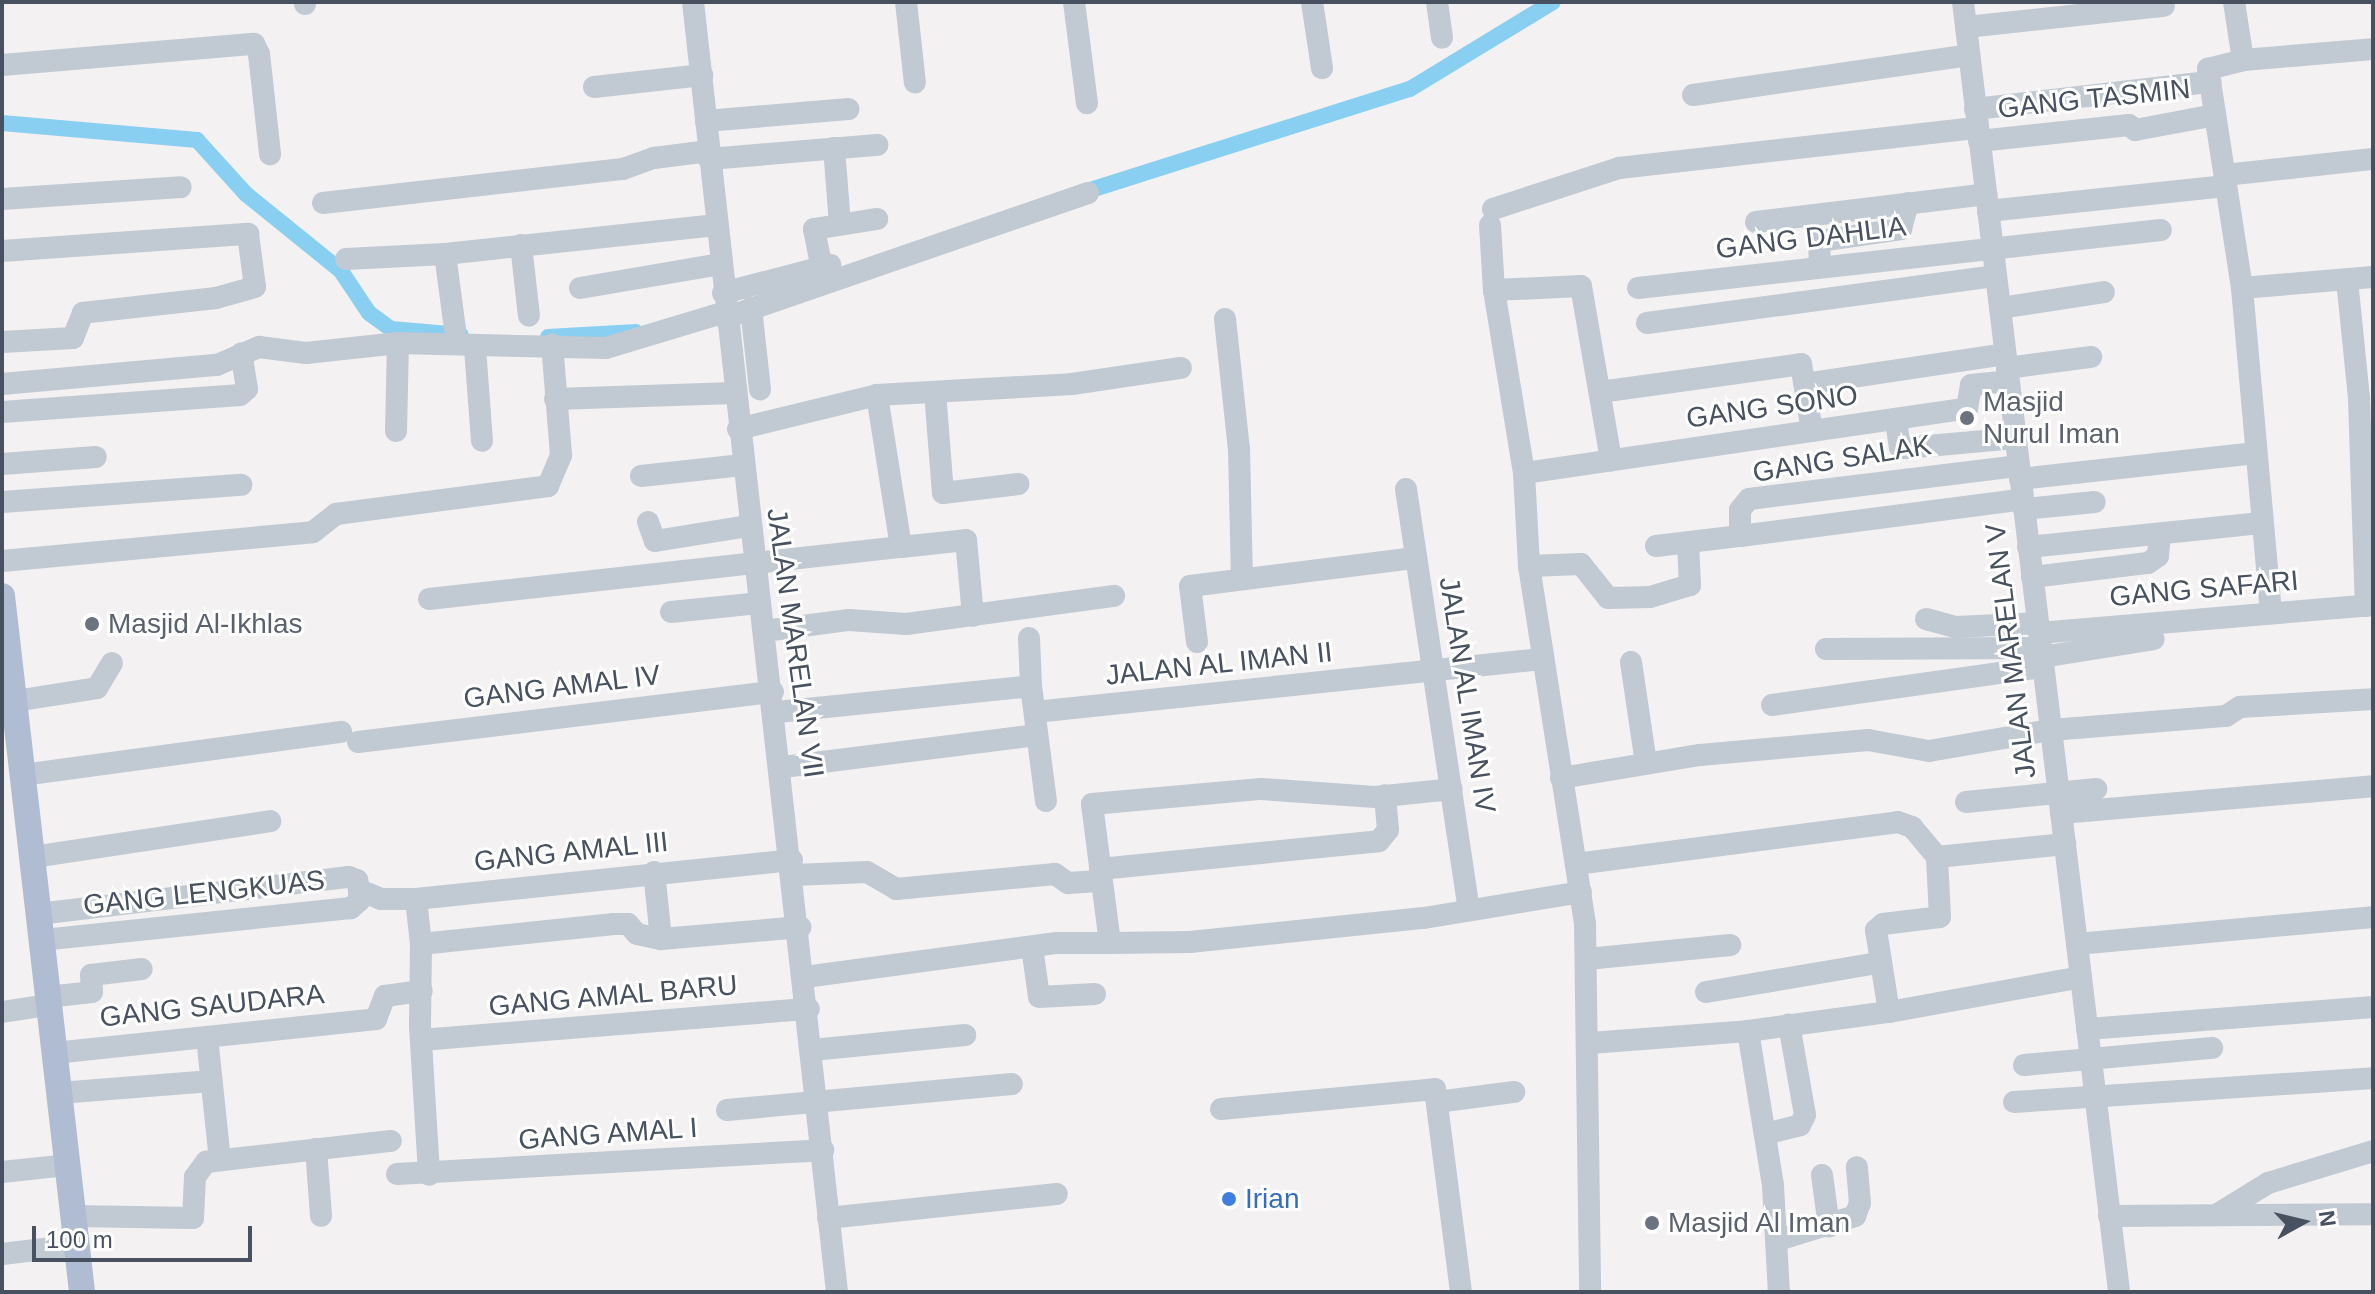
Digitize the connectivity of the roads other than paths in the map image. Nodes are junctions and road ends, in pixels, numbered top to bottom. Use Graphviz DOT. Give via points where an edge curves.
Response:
graph roads {
  1 [pos="693,2"];
  2 [pos="906,2"];
  3 [pos="1074,2"];
  4 [pos="1312,2"];
  5 [pos="1437,2"];
  6 [pos="1963,2"];
  7 [pos="2234,2"];
  8 [pos="2164,6"];
  9 [pos="1966,27"];
  10 [pos="1442,38"];
  11 [pos="2373,49"];
  12 [pos="1969,55"];
  13 [pos="2243,60"];
  14 [pos="2,65"];
  15 [pos="1322,68"];
  16 [pos="702,75"];
  17 [pos="2210,82"];
  18 [pos="915,83"];
  19 [pos="594,87"];
  20 [pos="1693,95"];
  21 [pos="1087,103"];
  22 [pos="848,109"];
  23 [pos="2215,115"];
  24 [pos="706,121"];
  25 [pos="1978,126"];
  26 [pos="877,145"];
  27 [pos="834,148"];
  28 [pos="270,154"];
  29 [pos="709,155"];
  30 [pos="2373,159"];
  31 [pos="2225,181"];
  32 [pos="181,187"];
  33 [pos="1088,193"];
  34 [pos="2,199"];
  35 [pos="323,203"];
  36 [pos="1908,203"];
  37 [pos="1987,203"];
  38 [pos="877,219"];
  39 [pos="1756,222"];
  40 [pos="840,224"];
  41 [pos="716,225"];
  42 [pos="2161,230"];
  43 [pos="521,245"];
  44 [pos="1992,247"];
  45 [pos="2,251"];
  46 [pos="445,254"];
  47 [pos="346,259"];
  48 [pos="848,260"];
  49 [pos="720,264"];
  50 [pos="1820,267"];
  51 [pos="823,274"];
  52 [pos="1996,276"];
  53 [pos="2373,277"];
  54 [pos="2347,280"];
  55 [pos="580,288"];
  56 [pos="1638,288"];
  57 [pos="2242,288"];
  58 [pos="1494,290"];
  59 [pos="2104,292"];
  60 [pos="724,306"];
  61 [pos="751,308"];
  62 [pos="2000,308"];
  63 [pos="529,316"];
  64 [pos="1225,319"];
  65 [pos="1647,323"];
  66 [pos="455,329"];
  67 [pos="2,342"];
  68 [pos="398,343"];
  69 [pos="552,344"];
  70 [pos="475,348"];
  71 [pos="241,353"];
  72 [pos="2091,357"];
  73 [pos="1181,368"];
  74 [pos="2007,368"];
  75 [pos="2,384"];
  76 [pos="1805,384"];
  77 [pos="760,390"];
  78 [pos="935,392"];
  79 [pos="1600,392"];
  80 [pos="734,393"];
  81 [pos="877,395"];
  82 [pos="555,399"];
  83 [pos="2366,399"];
  84 [pos="2,412"];
  85 [pos="1896,420"];
  86 [pos="738,429"];
  87 [pos="396,431"];
  88 [pos="1812,431"];
  89 [pos="2016,438"];
  90 [pos="482,441"];
  91 [pos="2254,453"];
  92 [pos="96,457"];
  93 [pos="1611,460"];
  94 [pos="2,464"];
  95 [pos="742,465"];
  96 [pos="1524,473"];
  97 [pos="641,476"];
  98 [pos="1018,484"];
  99 [pos="241,485"];
  100 [pos="2021,488"];
  101 [pos="1406,489"];
  102 [pos="2,502"];
  103 [pos="2095,502"];
  104 [pos="2368,512"];
  105 [pos="648,522"];
  106 [pos="2261,523"];
  107 [pos="749,526"];
  108 [pos="2160,534"];
  109 [pos="1740,536"];
  110 [pos="1688,543"];
  111 [pos="1656,546"];
  112 [pos="901,547"];
  113 [pos="2028,547"];
  114 [pos="1415,558"];
  115 [pos="754,560"];
  116 [pos="2,561"];
  117 [pos="1529,566"];
  118 [pos="2369,570"];
  119 [pos="2032,577"];
  120 [pos="1242,579"];
  121 [pos="2,596"];
  122 [pos="1114,596"];
  123 [pos="429,599"];
  124 [pos="759,603"];
  125 [pos="2369,606"];
  126 [pos="671,612"];
  127 [pos="2271,613"];
  128 [pos="973,616"];
  129 [pos="1926,619"];
  130 [pos="764,631"];
  131 [pos="1029,638"];
  132 [pos="2154,639"];
  133 [pos="1197,642"];
  134 [pos="2040,646"];
  135 [pos="1826,649"];
  136 [pos="1542,659"];
  137 [pos="1631,662"];
  138 [pos="112,663"];
  139 [pos="1431,672"];
  140 [pos="1031,686"];
  141 [pos="2373,699"];
  142 [pos="15,701"];
  143 [pos="775,702"];
  144 [pos="1772,705"];
  145 [pos="1035,712"];
  146 [pos="2051,730"];
  147 [pos="1037,735"];
  148 [pos="1646,763"];
  149 [pos="783,767"];
  150 [pos="1561,778"];
  151 [pos="16,780"];
  152 [pos="2373,786"];
  153 [pos="1452,789"];
  154 [pos="2096,789"];
  155 [pos="1385,795"];
  156 [pos="1046,801"];
  157 [pos="1966,802"];
  158 [pos="2060,803"];
  159 [pos="270,821"];
  160 [pos="2065,844"];
  161 [pos="33,857"];
  162 [pos="1937,857"];
  163 [pos="1576,864"];
  164 [pos="793,867"];
  165 [pos="654,872"];
  166 [pos="1099,875"];
  167 [pos="359,890"];
  168 [pos="1581,892"];
  169 [pos="416,899"];
  170 [pos="1469,910"];
  171 [pos="2373,917"];
  172 [pos="39,927"];
  173 [pos="800,927"];
  174 [pos="661,939"];
  175 [pos="1110,943"];
  176 [pos="421,944"];
  177 [pos="2077,944"];
  178 [pos="1730,945"];
  179 [pos="1032,947"];
  180 [pos="1587,959"];
  181 [pos="1878,963"];
  182 [pos="142,969"];
  183 [pos="805,977"];
  184 [pos="2081,977"];
  185 [pos="422,991"];
  186 [pos="1706,992"];
  187 [pos="1095,994"];
  188 [pos="48,1001"];
  189 [pos="2373,1007"];
  190 [pos="809,1009"];
  191 [pos="2,1012"];
  192 [pos="1889,1012"];
  193 [pos="1789,1024"];
  194 [pos="2087,1029"];
  195 [pos="1748,1031"];
  196 [pos="965,1035"];
  197 [pos="207,1037"];
  198 [pos="421,1040"];
  199 [pos="1590,1043"];
  200 [pos="2212,1048"];
  201 [pos="812,1050"];
  202 [pos="54,1053"];
  203 [pos="2091,1060"];
  204 [pos="2024,1065"];
  205 [pos="2373,1078"];
  206 [pos="212,1081"];
  207 [pos="1012,1084"];
  208 [pos="1514,1092"];
  209 [pos="59,1093"];
  210 [pos="2095,1098"];
  211 [pos="1437,1102"];
  212 [pos="2014,1102"];
  213 [pos="817,1105"];
  214 [pos="1221,1109"];
  215 [pos="727,1110"];
  216 [pos="1765,1134"];
  217 [pos="391,1141"];
  218 [pos="316,1149"];
  219 [pos="823,1150"];
  220 [pos="2373,1151"];
  221 [pos="220,1160"];
  222 [pos="67,1165"];
  223 [pos="1857,1167"];
  224 [pos="2,1172"];
  225 [pos="397,1174"];
  226 [pos="429,1175"];
  227 [pos="1822,1175"];
  228 [pos="1057,1194"];
  229 [pos="2373,1214"];
  230 [pos="2215,1215"];
  231 [pos="73,1216"];
  232 [pos="321,1216"];
  233 [pos="2109,1216"];
  234 [pos="828,1218"];
  235 [pos="1829,1227"];
  236 [pos="1778,1240"];
  237 [pos="77,1245"];
  238 [pos="2,1254"];
  239 [pos="82,1292"];
  240 [pos="837,1292"];
  241 [pos="1461,1292"];
  242 [pos="1590,1292"];
  243 [pos="1779,1292"];
  244 [pos="2119,1292"];
  1 -- 16 [label="street, JALAN MARELAN VII"];
  2 -- 18 [label="street"];
  3 -- 21 [label="street"];
  4 -- 15 [label="street"];
  5 -- 10 [label="street"];
  6 -- 9 [label="street, JALAN MARELAN V"];
  7 -- 13 [label="street"];
  8 -- 9 [label="street"];
  9 -- 12 [label="street, JALAN MARELAN V"];
  11 -- 13 [label="street"];
  12 -- 20 [label="street"];
  12 -- 25 [label="street, JALAN MARELAN V"];
  13 -- 17 [label="street" via="2211,65"];
  14 -- 28 [label="street" via="254,44"];
  16 -- 19 [label="street"];
  16 -- 24 [label="street, JALAN MARELAN VII"];
  17 -- 23 [label="street"];
  17 -- 25 [label="street"];
  22 -- 24 [label="street"];
  23 -- 25 [label="street, GANG TASMIN" via="2135,130 2129,125"];
  23 -- 31 [label="street"];
  24 -- 29 [label="street, JALAN MARELAN VII"];
  25 -- 37 [label="street, JALAN MARELAN V"];
  25 -- 58 [label="street" via="1619,168 1491,217"];
  26 -- 27 [label="street"];
  27 -- 29 [label="street"];
  27 -- 40 [label="street"];
  29 -- 35 [label="street"];
  29 -- 41 [label="street, JALAN MARELAN VII"];
  30 -- 31 [label="street"];
  31 -- 37 [label="street"];
  31 -- 57 [label="street"];
  32 -- 34 [label="street"];
  33 -- 51 [label="street"];
  36 -- 37 [label="street"];
  36 -- 39 [label="street"];
  36 -- 50 [label="street" via="1901,229 1819,241"];
  37 -- 44 [label="street, JALAN MARELAN V"];
  38 -- 40 [label="street"];
  40 -- 51 [label="street" via="814,229"];
  41 -- 43 [label="street"];
  41 -- 49 [label="street, JALAN MARELAN VII"];
  42 -- 44 [label="street, GANG DAHLIA"];
  43 -- 46 [label="street"];
  43 -- 63 [label="street"];
  44 -- 50 [label="street, GANG DAHLIA"];
  44 -- 52 [label="street, JALAN MARELAN V"];
  45 -- 67 [label="street" via="248,234 255,287 216,298 83,313 73,338"];
  46 -- 47 [label="street"];
  46 -- 66 [label="street"];
  48 -- 51 [label="street"];
  49 -- 55 [label="street"];
  49 -- 60 [label="street, JALAN MARELAN VII"];
  50 -- 56 [label="street, GANG DAHLIA"];
  51 -- 60 [label="street"];
  51 -- 61 [label="street"];
  52 -- 62 [label="street, JALAN MARELAN V"];
  52 -- 65 [label="street"];
  53 -- 54 [label="street"];
  54 -- 57 [label="street"];
  54 -- 83 [label="street"];
  57 -- 91 [label="street"];
  58 -- 79 [label="street" via="1581,286"];
  58 -- 96 [label="street"];
  59 -- 62 [label="street"];
  60 -- 61 [label="street"];
  60 -- 69 [label="street" via="606,348"];
  60 -- 80 [label="street, JALAN MARELAN VII"];
  61 -- 77 [label="street"];
  62 -- 74 [label="street, JALAN MARELAN V"];
  64 -- 120 [label="street" via="1239,449"];
  68 -- 70 [label="street"];
  68 -- 71 [label="street" via="341,353 259,347"];
  68 -- 87 [label="street"];
  69 -- 70 [label="street"];
  69 -- 82 [label="street"];
  70 -- 90 [label="street"];
  71 -- 75 [label="street" via="217,365"];
  71 -- 84 [label="street" via="247,389 240,395"];
  72 -- 74 [label="street"];
  73 -- 78 [label="street" via="1072,384"];
  74 -- 76 [label="street"];
  74 -- 85 [label="street, GANG SONO" via="1971,385 1967,408"];
  74 -- 89 [label="street, JALAN MARELAN V"];
  76 -- 79 [label="street" via="1801,364"];
  76 -- 88 [label="street"];
  78 -- 81 [label="street"];
  78 -- 98 [label="street" via="943,493"];
  79 -- 93 [label="street"];
  80 -- 82 [label="street"];
  80 -- 86 [label="street, JALAN MARELAN VII"];
  81 -- 86 [label="street"];
  81 -- 112 [label="street"];
  82 -- 116 [label="street" via="561,455 548,486 336,514 313,532"];
  83 -- 104 [label="street"];
  85 -- 88 [label="street, GANG SONO"];
  85 -- 89 [label="street" via="1900,447 1905,448"];
  86 -- 95 [label="street, JALAN MARELAN VII"];
  88 -- 93 [label="street, GANG SONO"];
  89 -- 100 [label="street, JALAN MARELAN V"];
  91 -- 100 [label="street"];
  91 -- 106 [label="street"];
  92 -- 94 [label="street"];
  93 -- 96 [label="street, GANG SONO"];
  95 -- 97 [label="street"];
  95 -- 107 [label="street, JALAN MARELAN VII"];
  96 -- 117 [label="street"];
  99 -- 102 [label="street"];
  100 -- 103 [label="street"];
  100 -- 109 [label="street"];
  100 -- 109 [label="street, GANG SALAK" via="1749,499 1740,510"];
  100 -- 113 [label="street, JALAN MARELAN V"];
  101 -- 114 [label="street, JALAN AL IMAN IV"];
  104 -- 118 [label="street"];
  105 -- 107 [label="street" via="651,539 669,541"];
  106 -- 108 [label="street"];
  106 -- 127 [label="street"];
  107 -- 115 [label="street, JALAN MARELAN VII"];
  108 -- 113 [label="street"];
  108 -- 119 [label="street" via="2158,556 2148,563"];
  109 -- 110 [label="street"];
  110 -- 111 [label="street"];
  110 -- 117 [label="street" via="1690,585 1650,597 1608,598 1581,564"];
  112 -- 115 [label="street"];
  112 -- 128 [label="street" via="966,540"];
  113 -- 119 [label="street, JALAN MARELAN V"];
  114 -- 120 [label="street"];
  114 -- 139 [label="street, JALAN AL IMAN IV"];
  115 -- 123 [label="street"];
  115 -- 124 [label="street, JALAN MARELAN VII"];
  117 -- 136 [label="street"];
  118 -- 125 [label="street"];
  119 -- 134 [label="street, JALAN MARELAN V"];
  120 -- 133 [label="street" via="1190,586"];
  121 -- 142 [label="main road"];
  122 -- 128 [label="street"];
  124 -- 126 [label="street"];
  124 -- 130 [label="street, JALAN MARELAN VII"];
  125 -- 127 [label="street, GANG SAFARI"];
  127 -- 134 [label="street, GANG SAFARI"];
  128 -- 130 [label="street" via="906,624 849,620"];
  129 -- 134 [label="street"];
  130 -- 143 [label="street, JALAN MARELAN VII"];
  131 -- 140 [label="street"];
  132 -- 134 [label="street"];
  134 -- 135 [label="street"];
  134 -- 144 [label="street"];
  134 -- 146 [label="street, JALAN MARELAN V"];
  136 -- 139 [label="street, JALAN AL IMAN II"];
  136 -- 150 [label="street"];
  137 -- 148 [label="street"];
  138 -- 142 [label="street" via="97,688"];
  139 -- 145 [label="street, JALAN AL IMAN II"];
  139 -- 153 [label="street, JALAN AL IMAN IV"];
  140 -- 143 [label="street, GANG AMAL IV"];
  140 -- 145 [label="street"];
  141 -- 146 [label="street" via="2240,707 2226,716"];
  142 -- 151 [label="main road"];
  143 -- 149 [label="street, JALAN MARELAN VII"];
  143 -- 151 [label="street, GANG AMAL IV" via="349,737"];
  145 -- 147 [label="street"];
  146 -- 148 [label="street" via="1929,751 1868,740"];
  146 -- 158 [label="street, JALAN MARELAN V"];
  147 -- 149 [label="street"];
  147 -- 156 [label="street"];
  148 -- 150 [label="street"];
  149 -- 164 [label="street, JALAN MARELAN VII"];
  150 -- 163 [label="street"];
  151 -- 161 [label="main road"];
  152 -- 158 [label="street"];
  153 -- 155 [label="street"];
  153 -- 170 [label="street, JALAN AL IMAN IV"];
  154 -- 158 [label="street"];
  155 -- 166 [label="street, GANG AMAL III" via="1388,830 1379,841"];
  155 -- 166 [label="street" via="1261,789 1092,804"];
  157 -- 158 [label="street"];
  158 -- 160 [label="street, JALAN MARELAN V"];
  159 -- 161 [label="street"];
  160 -- 162 [label="street"];
  160 -- 177 [label="street, JALAN MARELAN V"];
  161 -- 172 [label="main road"];
  162 -- 163 [label="street" via="1912,827 1898,822"];
  162 -- 181 [label="street" via="1942,914 1881,925 1875,937"];
  163 -- 168 [label="street"];
  164 -- 165 [label="street, GANG AMAL III"];
  164 -- 166 [label="street, GANG AMAL III" via="867,872 896,889 1055,874 1068,883"];
  164 -- 173 [label="street, JALAN MARELAN VII"];
  165 -- 169 [label="street, GANG AMAL III"];
  165 -- 174 [label="street"];
  166 -- 175 [label="street"];
  167 -- 169 [label="street, GANG AMAL III" via="381,899"];
  167 -- 172 [label="street, GANG LENGKUAS" via="359,901 351,908"];
  168 -- 170 [label="street"];
  168 -- 180 [label="street"];
  169 -- 176 [label="street"];
  170 -- 175 [label="street" via="1190,942"];
  171 -- 177 [label="street"];
  172 -- 188 [label="main road"];
  173 -- 174 [label="street"];
  173 -- 183 [label="street, JALAN MARELAN VII"];
  174 -- 176 [label="street" via="637,934 626,924"];
  175 -- 179 [label="street"];
  176 -- 185 [label="street"];
  177 -- 184 [label="street, JALAN MARELAN V"];
  178 -- 180 [label="street"];
  179 -- 183 [label="street"];
  179 -- 187 [label="street" via="1039,997"];
  180 -- 199 [label="street"];
  181 -- 186 [label="street"];
  181 -- 192 [label="street"];
  182 -- 188 [label="street" via="91,975 92,992"];
  183 -- 190 [label="street, JALAN MARELAN VII"];
  184 -- 192 [label="street"];
  184 -- 194 [label="street, JALAN MARELAN V"];
  185 -- 197 [label="street, GANG SAUDARA" via="385,996 376,1019"];
  185 -- 198 [label="street"];
  188 -- 191 [label="street"];
  188 -- 202 [label="main road"];
  189 -- 194 [label="street"];
  190 -- 198 [label="street, GANG AMAL BARU"];
  190 -- 201 [label="street, JALAN MARELAN VII"];
  192 -- 193 [label="street"];
  193 -- 195 [label="street"];
  193 -- 216 [label="street" via="1805,1115 1800,1125"];
  194 -- 203 [label="street, JALAN MARELAN V"];
  195 -- 199 [label="street"];
  195 -- 216 [label="street"];
  196 -- 201 [label="street"];
  197 -- 202 [label="street, GANG SAUDARA"];
  197 -- 206 [label="street"];
  198 -- 226 [label="street"];
  199 -- 242 [label="street"];
  200 -- 203 [label="street"];
  201 -- 213 [label="street, JALAN MARELAN VII"];
  202 -- 209 [label="main road"];
  203 -- 204 [label="street"];
  203 -- 210 [label="street, JALAN MARELAN V"];
  205 -- 210 [label="street"];
  206 -- 209 [label="street"];
  206 -- 221 [label="street"];
  207 -- 213 [label="street"];
  208 -- 211 [label="street"];
  209 -- 222 [label="main road"];
  210 -- 212 [label="street"];
  210 -- 233 [label="street, JALAN MARELAN V"];
  211 -- 214 [label="street" via="1435,1089"];
  211 -- 241 [label="street"];
  213 -- 215 [label="street"];
  213 -- 219 [label="street, JALAN MARELAN VII"];
  216 -- 236 [label="street"];
  217 -- 218 [label="street"];
  218 -- 221 [label="street"];
  218 -- 232 [label="street"];
  219 -- 226 [label="street, GANG AMAL I"];
  219 -- 234 [label="street, JALAN MARELAN VII"];
  220 -- 230 [label="street" via="2268,1183"];
  221 -- 231 [label="street" via="198,1170 193,1218"];
  222 -- 224 [label="street"];
  222 -- 231 [label="main road"];
  223 -- 235 [label="street" via="1859,1211"];
  225 -- 226 [label="street, GANG AMAL I"];
  227 -- 235 [label="street"];
  228 -- 234 [label="street"];
  229 -- 230 [label="street"];
  230 -- 233 [label="street"];
  231 -- 237 [label="main road"];
  233 -- 244 [label="street, JALAN MARELAN V"];
  234 -- 240 [label="street, JALAN MARELAN VII"];
  235 -- 236 [label="street"];
  236 -- 243 [label="street"];
  237 -- 238 [label="street"];
  237 -- 239 [label="main road"];
}
